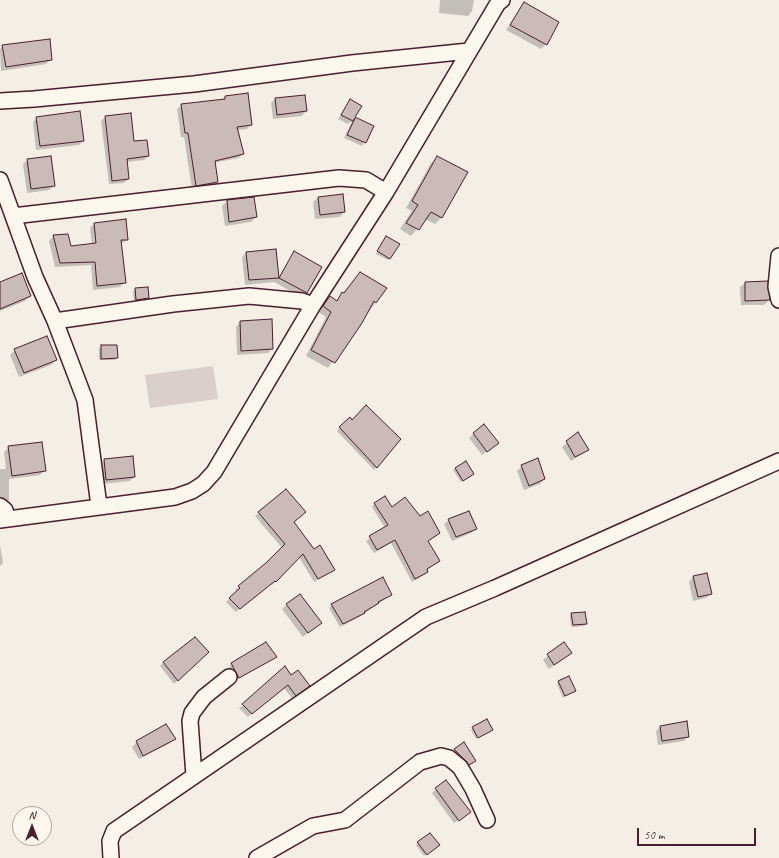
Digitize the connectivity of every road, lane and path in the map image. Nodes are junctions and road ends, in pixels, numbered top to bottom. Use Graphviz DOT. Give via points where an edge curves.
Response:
graph roads {
  1 [pos="502,0"];
  2 [pos="469,51"];
  3 [pos="0,101"];
  4 [pos="0,180"];
  5 [pos="386,192"];
  6 [pos="13,216"];
  7 [pos="779,256"];
  8 [pos="779,300"];
  9 [pos="313,305"];
  10 [pos="55,322"];
  11 [pos="779,461"];
  12 [pos="98,506"];
  13 [pos="2,515"];
  14 [pos="229,677"];
  15 [pos="194,776"];
  16 [pos="487,820"];
  17 [pos="111,858"];
  18 [pos="257,858"];
  1 -- 2 [label="street"];
  2 -- 3 [label="street" via="352,63 194,84"];
  2 -- 5 [label="street"];
  4 -- 6 [label="street"];
  5 -- 6 [label="street" via="366,180 339,178"];
  5 -- 9 [label="street"];
  6 -- 10 [label="street" via="35,277"];
  7 -- 8 [label="street" via="776,287"];
  9 -- 10 [label="street" via="249,296 173,304"];
  9 -- 12 [label="street" via="214,472 203,484 175,497"];
  10 -- 12 [label="street" via="85,400"];
  11 -- 15 [label="street" via="426,617"];
  12 -- 13 [label="street"];
  14 -- 15 [label="street" via="204,697 192,713 190,721"];
  15 -- 17 [label="street" via="114,831 110,841"];
  16 -- 18 [label="street" via="460,767 449,758 441,756 420,762 345,820 313,826"];
}
